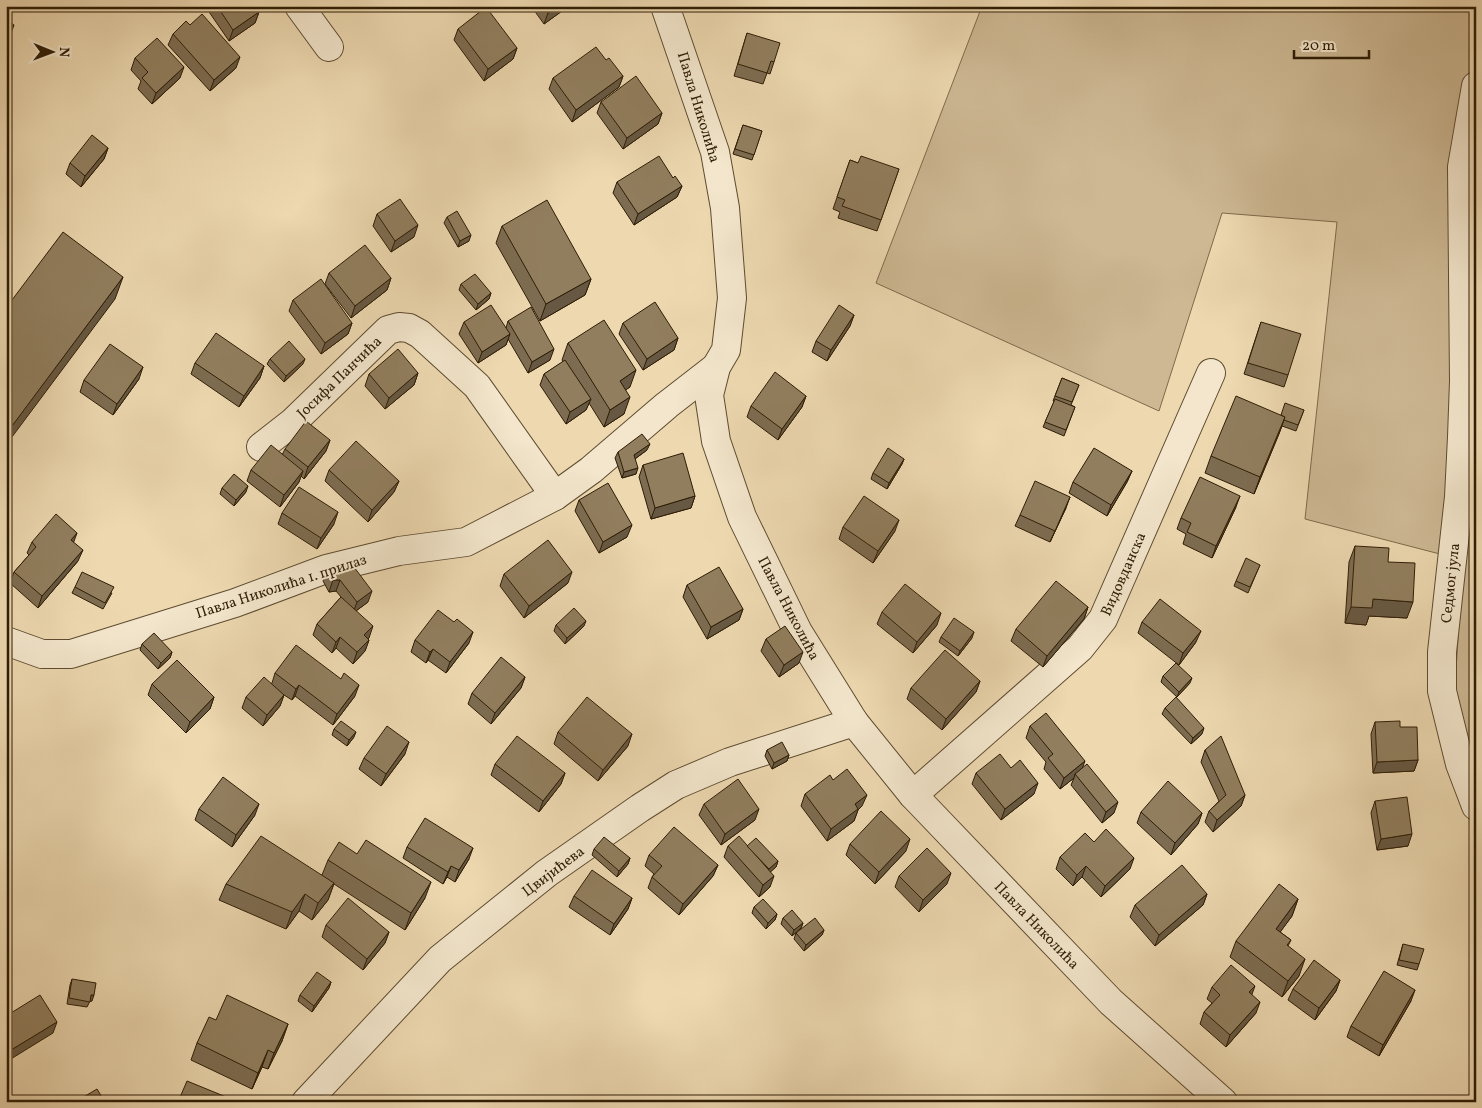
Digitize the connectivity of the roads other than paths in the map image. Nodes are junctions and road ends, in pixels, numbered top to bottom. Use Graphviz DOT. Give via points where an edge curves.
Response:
graph roads {
  1 [pos="299,6"];
  2 [pos="665,6"];
  3 [pos="329,47"];
  4 [pos="1476,86"];
  5 [pos="716,367"];
  6 [pos="1211,373"];
  7 [pos="261,447"];
  8 [pos="555,496"];
  9 [pos="6,641"];
  10 [pos="854,722"];
  11 [pos="913,795"];
  12 [pos="1476,806"];
  13 [pos="306,1102"];
  14 [pos="1223,1102"];
  1 -- 3 [label="street"];
  2 -- 5 [label="street, Павла Николића" via="715,152 725,208 732,298 726,350"];
  4 -- 12 [label="street, Седмог јула" via="1462,167 1462,447 1442,691 1460,764"];
  5 -- 8 [label="street, Павла Николића 1. прилаз"];
  5 -- 10 [label="street, Павла Николића" via="709,395 711,412 716,441 732,491 798,632"];
  6 -- 11 [label="street, Видовданска" via="1103,619 1080,648"];
  7 -- 8 [label="street, Јосифа Панчића" via="293,422 388,330 409,328 429,341 477,386"];
  8 -- 9 [label="street, Павла Николића 1. прилаз" via="466,542 399,551 326,569 235,603 85,651 42,654"];
  10 -- 11 [label="street, Павла Николића"];
  10 -- 13 [label="street, Цвијићева" via="730,762 676,786 640,808 547,873 440,959"];
  11 -- 14 [label="street, Павла Николића" via="1111,1002"];
}
